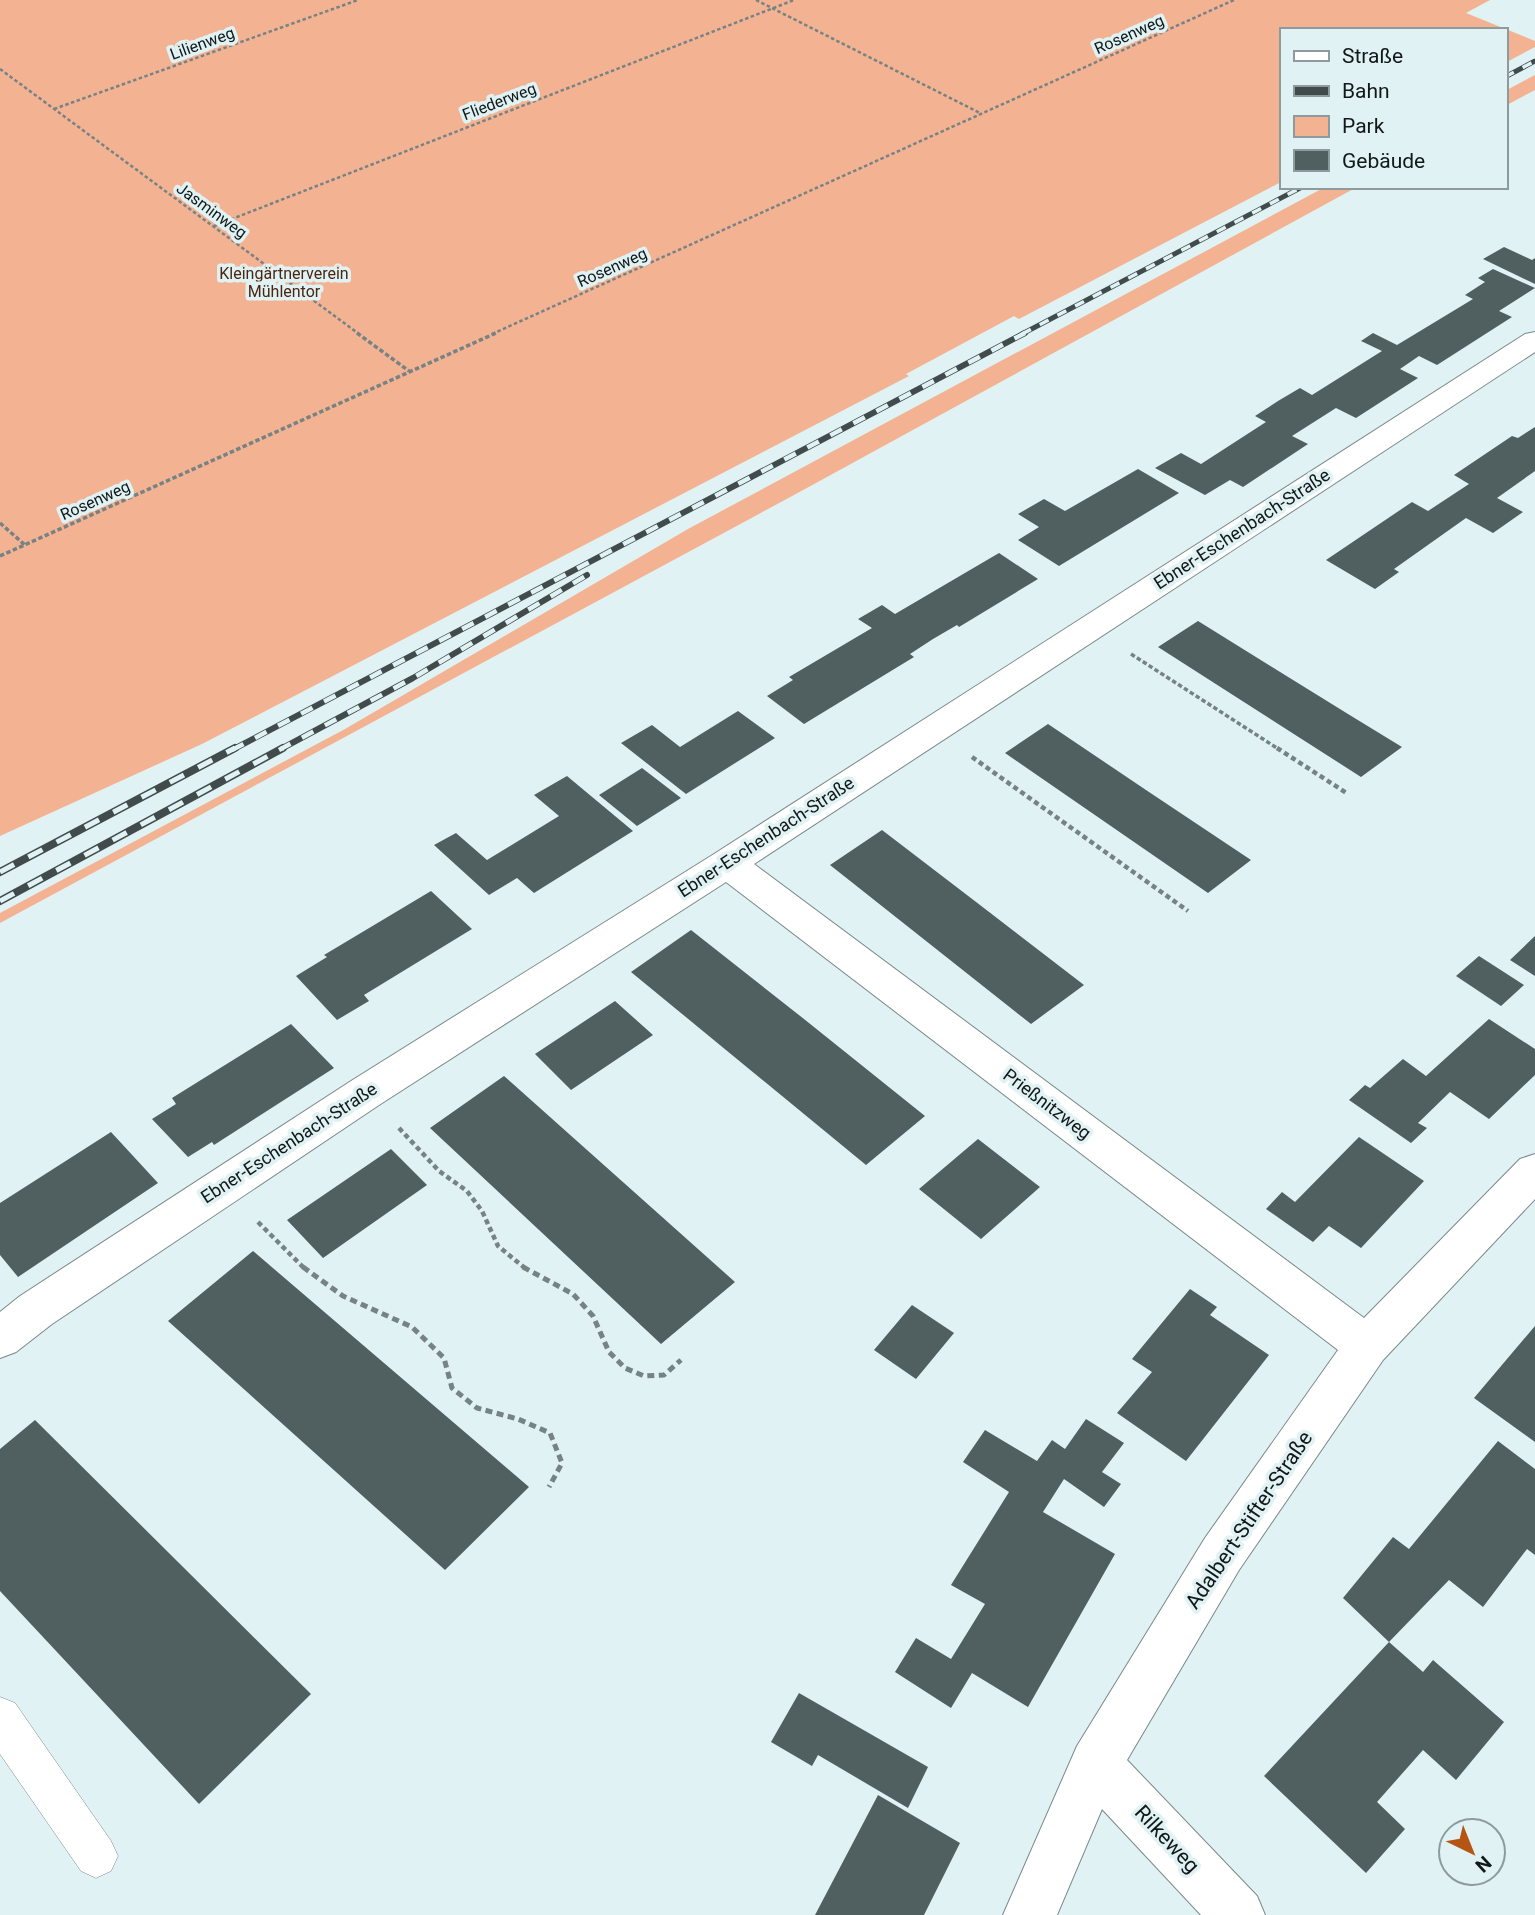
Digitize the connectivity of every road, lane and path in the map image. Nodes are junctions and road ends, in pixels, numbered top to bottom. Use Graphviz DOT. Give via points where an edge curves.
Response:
graph roads {
  1 [pos="358,0"];
  2 [pos="756,0"];
  3 [pos="794,0"];
  4 [pos="1234,0"];
  5 [pos="772,8"];
  6 [pos="0,69"];
  7 [pos="54,109"];
  8 [pos="981,113"];
  9 [pos="214,226"];
  10 [pos="1535,340"];
  11 [pos="410,372"];
  12 [pos="0,523"];
  13 [pos="25,545"];
  14 [pos="0,556"];
  15 [pos="1090,628"];
  16 [pos="933,729"];
  17 [pos="1348,794"];
  18 [pos="727,863"];
  19 [pos="1188,911"];
  20 [pos="365,1093"];
  21 [pos="1535,1171"];
  22 [pos="223,1186"];
  23 [pos="0,1338"];
  24 [pos="1367,1346"];
  25 [pos="681,1360"];
  26 [pos="549,1487"];
  27 [pos="0,1718"];
  28 [pos="1095,1763"];
  29 [pos="96,1856"];
  30 [pos="1030,1915"];
  31 [pos="1238,1915"];
  1 -- 7 [label="path, Lilienweg"];
  2 -- 5 [label="path"];
  3 -- 5 [label="path, Fliederweg"];
  4 -- 8 [label="path, Rosenweg"];
  5 -- 8 [label="path"];
  5 -- 9 [label="path, Fliederweg"];
  6 -- 7 [label="path, Jasminweg"];
  7 -- 9 [label="path, Jasminweg"];
  8 -- 11 [label="path, Rosenweg"];
  9 -- 11 [label="path, Jasminweg"];
  10 -- 15 [label="street, Ebner-Eschenbach-Straße"];
  11 -- 13 [label="path, Rosenweg"];
  12 -- 13 [label="path"];
  13 -- 14 [label="path, Rosenweg"];
  15 -- 16 [label="street, Ebner-Eschenbach-Straße"];
  15 -- 17 [label="path"];
  16 -- 18 [label="street, Ebner-Eschenbach-Straße"];
  16 -- 19 [label="path"];
  18 -- 20 [label="street, Ebner-Eschenbach-Straße"];
  18 -- 24 [label="street, Prießnitzweg"];
  20 -- 22 [label="street, Ebner-Eschenbach-Straße"];
  20 -- 25 [label="path" via="421,1153 467,1191 498,1246 517,1264 573,1294 593,1316 609,1352 625,1368 644,1376 664,1375"];
  21 -- 24 [label="street, Adalbert-Stifter-Straße"];
  22 -- 23 [label="street, Ebner-Eschenbach-Straße"];
  22 -- 26 [label="path" via="312,1275 343,1296 412,1327 444,1358 452,1388 477,1408 550,1433 562,1463"];
  24 -- 28 [label="street, Adalbert-Stifter-Straße" via="1222,1554"];
  27 -- 29 [label="lane"];
  28 -- 30 [label="street, Adalbert-Stifter-Straße"];
  28 -- 31 [label="street, Rilkeweg"];
}
